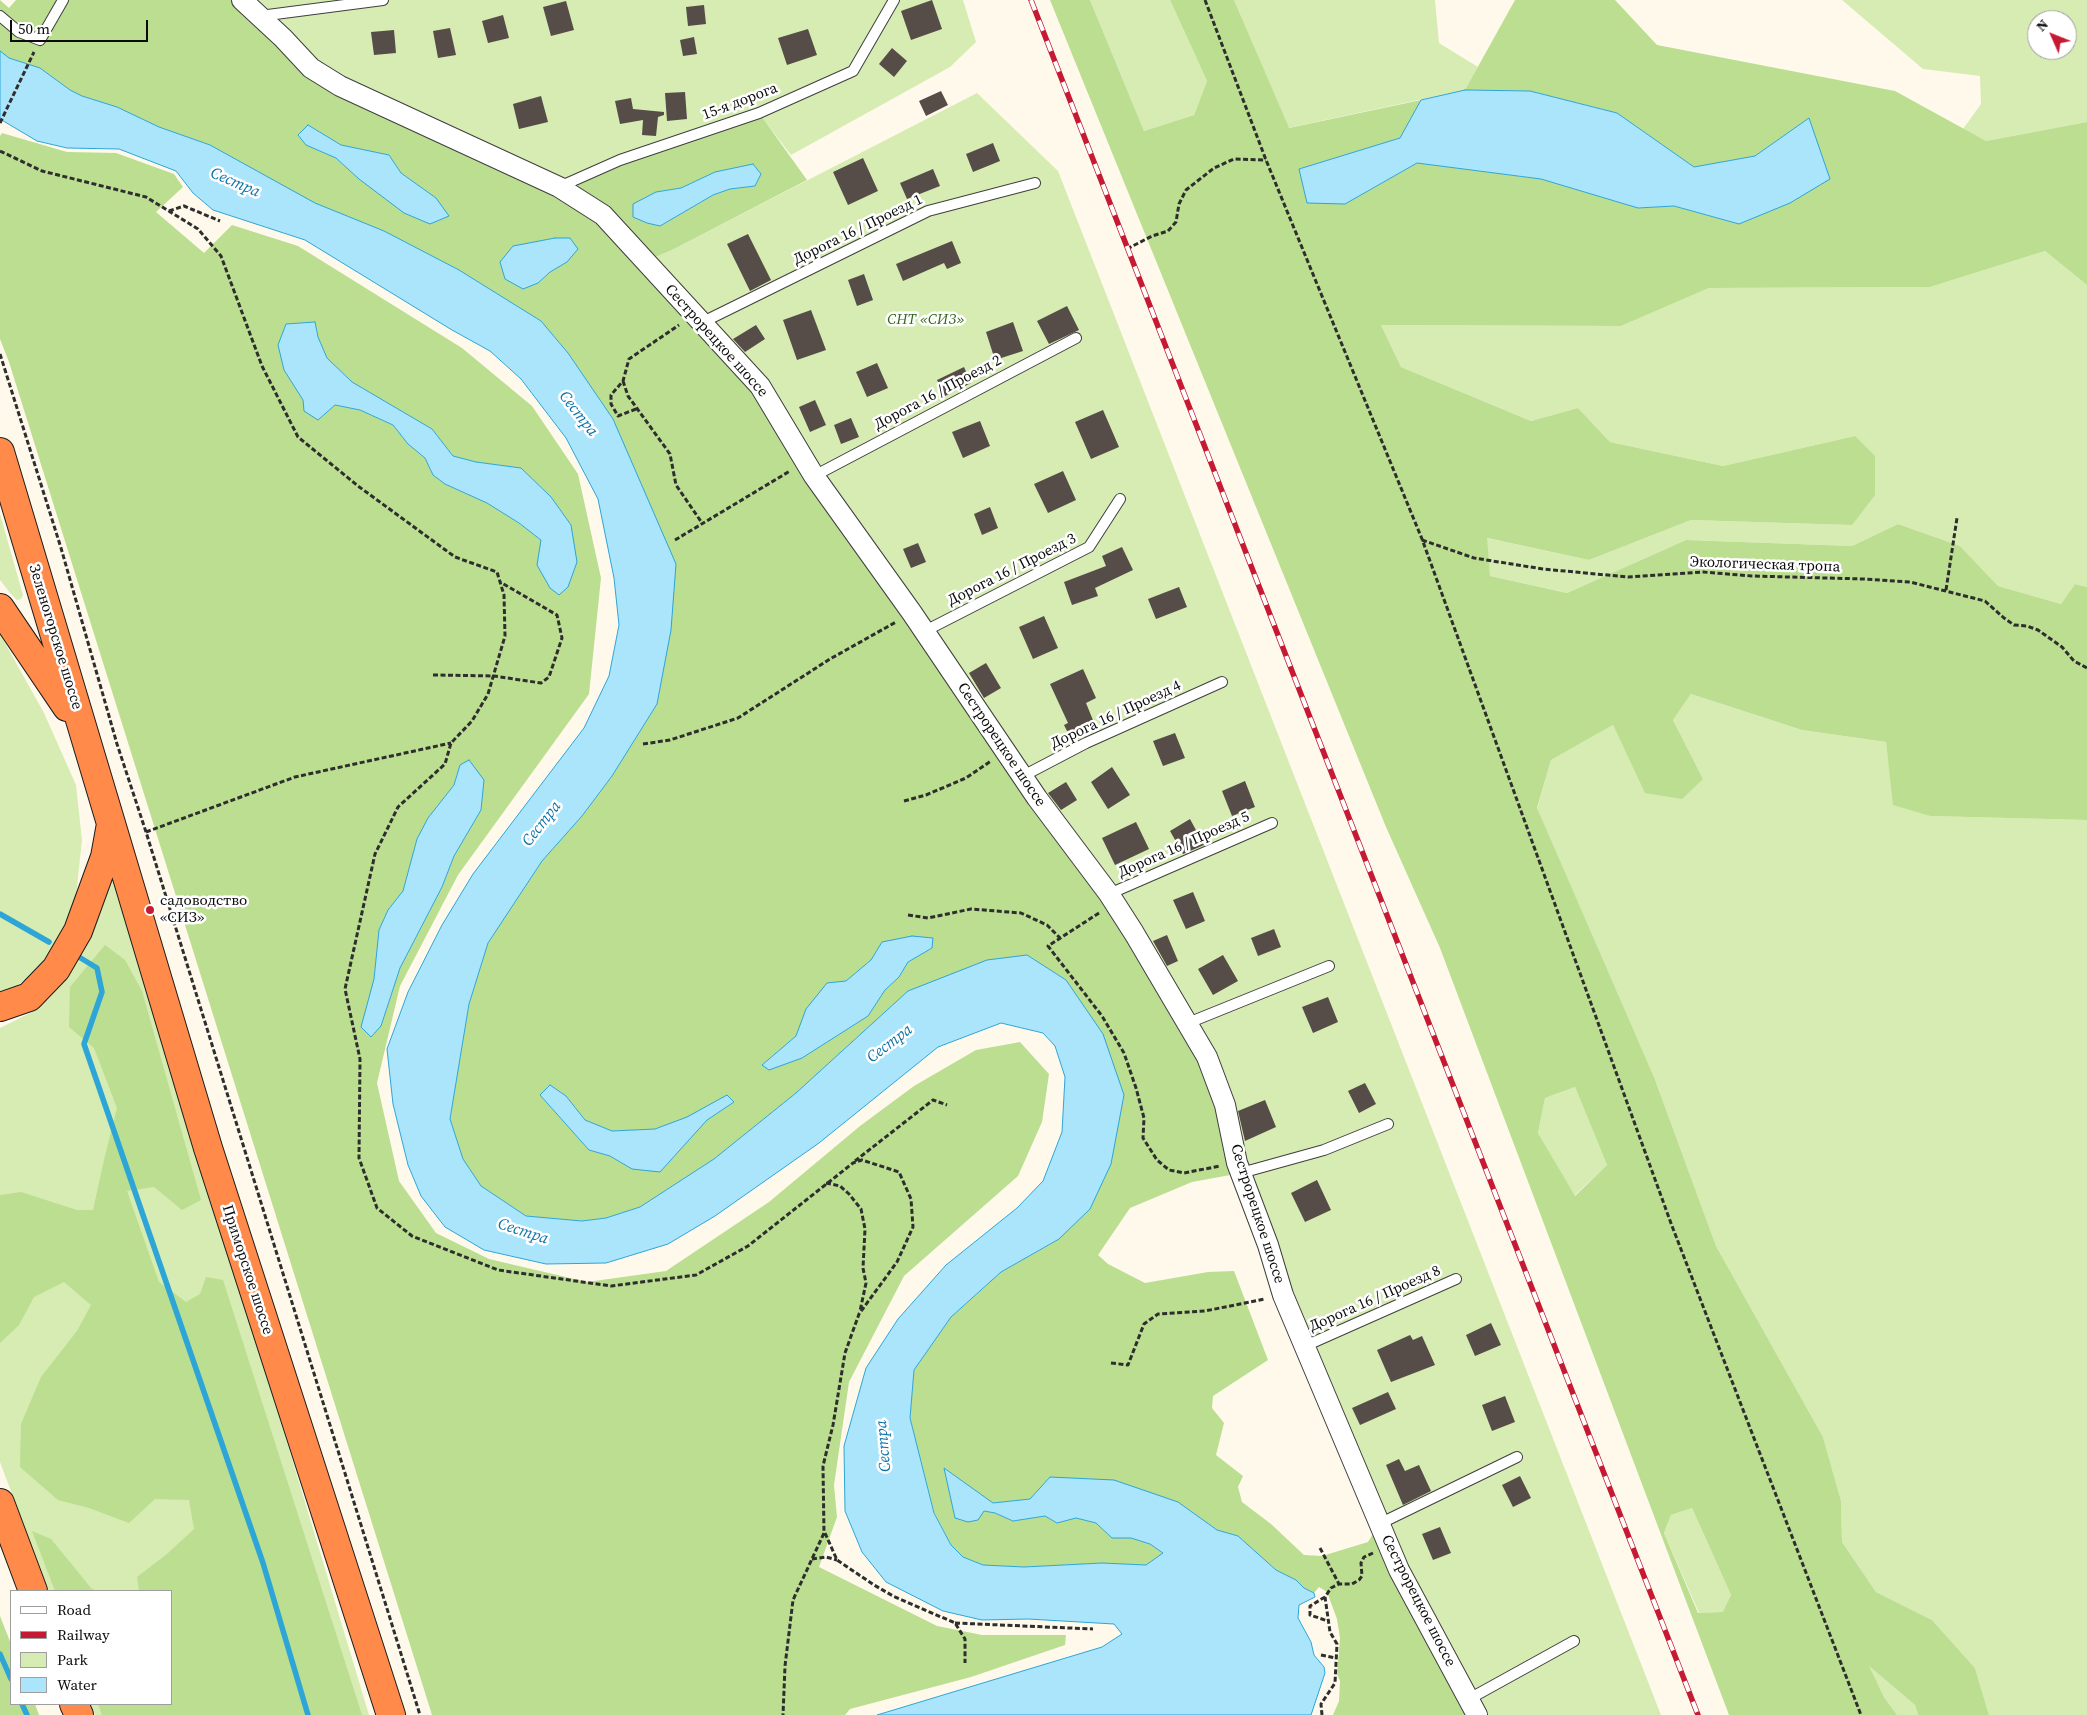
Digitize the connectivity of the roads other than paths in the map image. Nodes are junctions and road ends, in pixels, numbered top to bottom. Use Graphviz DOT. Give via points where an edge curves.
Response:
graph roads {
  1 [pos="63,0"];
  2 [pos="242,0"];
  3 [pos="383,0"];
  4 [pos="894,0"];
  5 [pos="0,16"];
  6 [pos="260,16"];
  7 [pos="1035,183"];
  8 [pos="559,188"];
  9 [pos="697,319"];
  10 [pos="1076,338"];
  11 [pos="0,452"];
  12 [pos="810,469"];
  13 [pos="1120,499"];
  14 [pos="0,608"];
  15 [pos="924,631"];
  16 [pos="1222,682"];
  17 [pos="83,731"];
  18 [pos="1023,776"];
  19 [pos="112,822"];
  20 [pos="1272,822"];
  21 [pos="1112,899"];
  22 [pos="1329,966"];
  23 [pos="0,1007"];
  24 [pos="1188,1023"];
  25 [pos="1388,1124"];
  26 [pos="1239,1168"];
  27 [pos="1456,1279"];
  28 [pos="1305,1346"];
  29 [pos="1517,1457"];
  30 [pos="0,1502"];
  31 [pos="1379,1524"];
  32 [pos="33,1590"];
  33 [pos="1574,1641"];
  34 [pos="1473,1707"];
  35 [pos="391,1715"];
  1 -- 5 [label="lane" via="40,40 19,32"];
  2 -- 6 [label="street, Сестрорецкое шоссе"];
  3 -- 6 [label="lane"];
  4 -- 8 [label="lane, 15-я дорога" via="853,71 759,114 620,160"];
  6 -- 8 [label="street, Сестрорецкое шоссе" via="311,68 340,86"];
  7 -- 9 [label="lane, Дорога 16 / Проезд 1" via="928,211"];
  8 -- 9 [label="street, Сестрорецкое шоссе" via="602,215"];
  9 -- 12 [label="street, Сестрорецкое шоссе" via="760,386"];
  10 -- 12 [label="lane, Дорога 16 / Проезд 2"];
  11 -- 17 [label="highway, Зеленогорское шоссе"];
  12 -- 15 [label="street, Сестрорецкое шоссе"];
  13 -- 15 [label="lane, Дорога 16 / Проезд 3" via="1090,547"];
  14 -- 17 [label="highway"];
  15 -- 18 [label="street, Сестрорецкое шоссе"];
  16 -- 18 [label="lane, Дорога 16 / Проезд 4" via="1086,743"];
  17 -- 19 [label="highway, Зеленогорское шоссе"];
  18 -- 21 [label="street, Сестрорецкое шоссе"];
  19 -- 23 [label="highway" via="105,858 81,922 56,969 29,997"];
  19 -- 35 [label="highway, Приморское шоссе" via="208,1148"];
  20 -- 21 [label="lane, Дорога 16 / Проезд 5"];
  21 -- 24 [label="street, Сестрорецкое шоссе"];
  22 -- 24 [label="lane"];
  24 -- 26 [label="street, Сестрорецкое шоссе" via="1207,1057 1225,1105"];
  25 -- 26 [label="lane" via="1324,1150"];
  26 -- 28 [label="street, Сестрорецкое шоссе" via="1268,1244 1283,1295"];
  27 -- 28 [label="lane, Дорога 16 / Проезд 8"];
  28 -- 31 [label="street, Сестрорецкое шоссе"];
  29 -- 31 [label="lane"];
  30 -- 32 [label="highway"];
  31 -- 34 [label="street, Сестрорецкое шоссе" via="1424,1619"];
  33 -- 34 [label="lane"];
}
